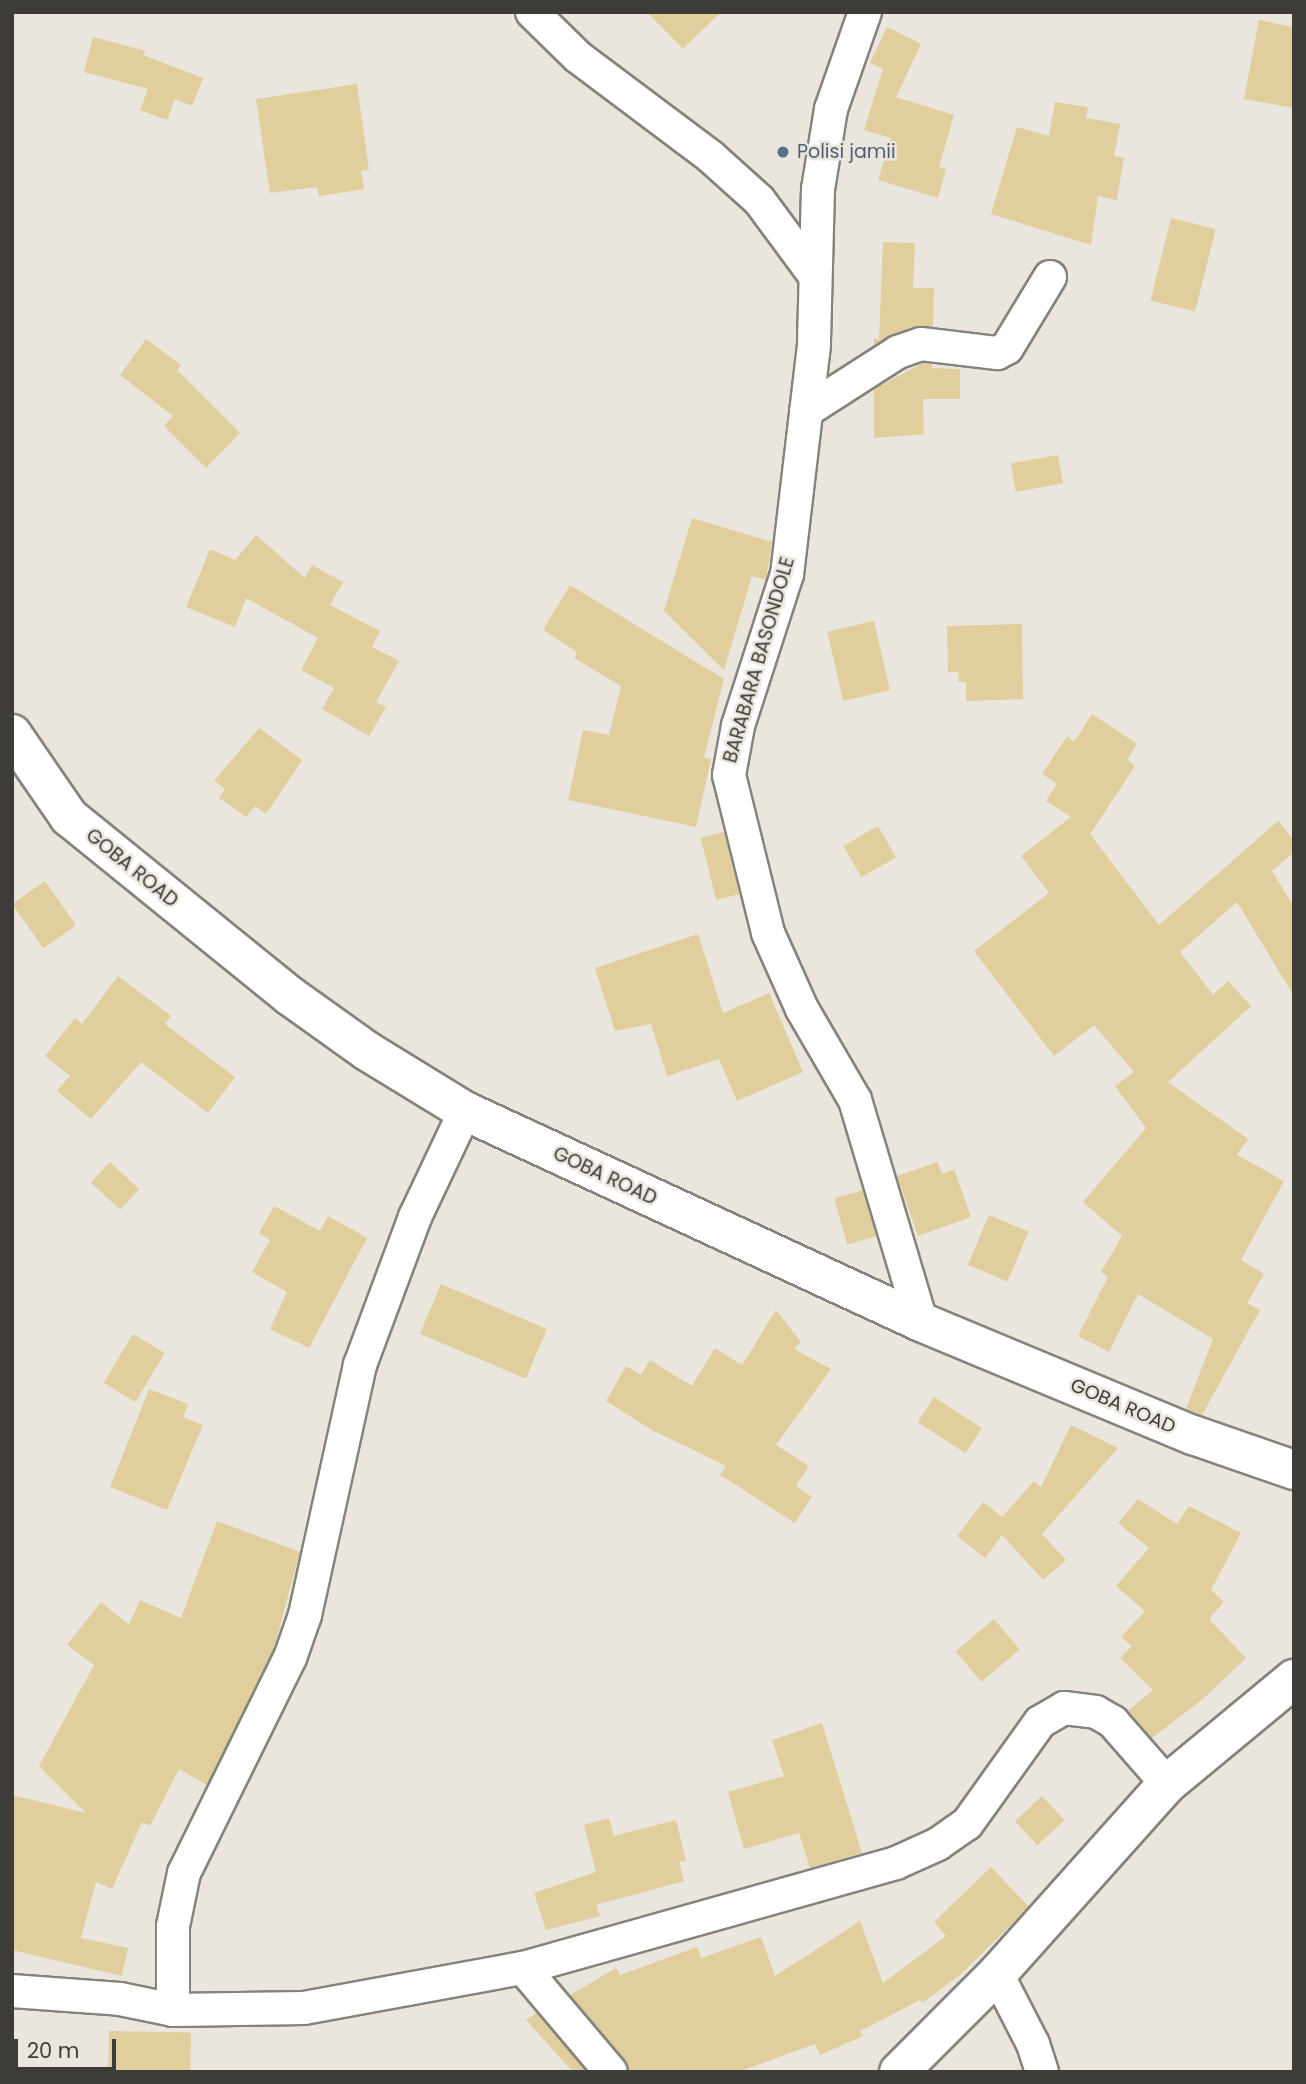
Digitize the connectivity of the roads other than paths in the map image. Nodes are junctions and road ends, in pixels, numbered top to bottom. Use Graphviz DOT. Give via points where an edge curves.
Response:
graph roads {
  1 [pos="532,12"];
  2 [pos="857,16"];
  3 [pos="813,273"];
  4 [pos="1050,277"];
  5 [pos="806,411"];
  6 [pos="12,734"];
  7 [pos="465,1111"];
  8 [pos="921,1322"];
  9 [pos="1294,1470"];
  10 [pos="1294,1679"];
  11 [pos="1167,1784"];
  12 [pos="523,1968"];
  13 [pos="997,1973"];
  14 [pos="12,1992"];
  15 [pos="173,2010"];
  16 [pos="611,2072"];
  17 [pos="898,2072"];
  18 [pos="1042,2072"];
  1 -- 3 [label="street" via="578,57 759,200"];
  2 -- 3 [label="street, BARABARA BASONDOLE" via="831,109 818,189"];
  3 -- 5 [label="street, BARABARA BASONDOLE" via="814,345"];
  4 -- 5 [label="street" via="1007,348 997,353 922,344 898,352"];
  5 -- 8 [label="street, BARABARA BASONDOLE" via="787,575 737,726 729,775 768,933 802,1009 860,1110"];
  6 -- 7 [label="main road, GOBA ROAD" via="69,817 290,996 367,1051"];
  7 -- 8 [label="main road, GOBA ROAD"];
  7 -- 15 [label="street" via="415,1217 360,1365 305,1615 290,1658 184,1872 173,1926"];
  8 -- 9 [label="main road, GOBA ROAD" via="1193,1435"];
  10 -- 11 [label="main road"];
  11 -- 12 [label="street" via="1113,1721 1096,1712 1064,1708 1040,1723 967,1824 938,1844 896,1863"];
  11 -- 13 [label="main road"];
  12 -- 15 [label="street" via="304,2008"];
  12 -- 16 [label="street"];
  13 -- 17 [label="main road"];
  13 -- 18 [label="street"];
  14 -- 15 [label="street" via="120,2000"];
}
